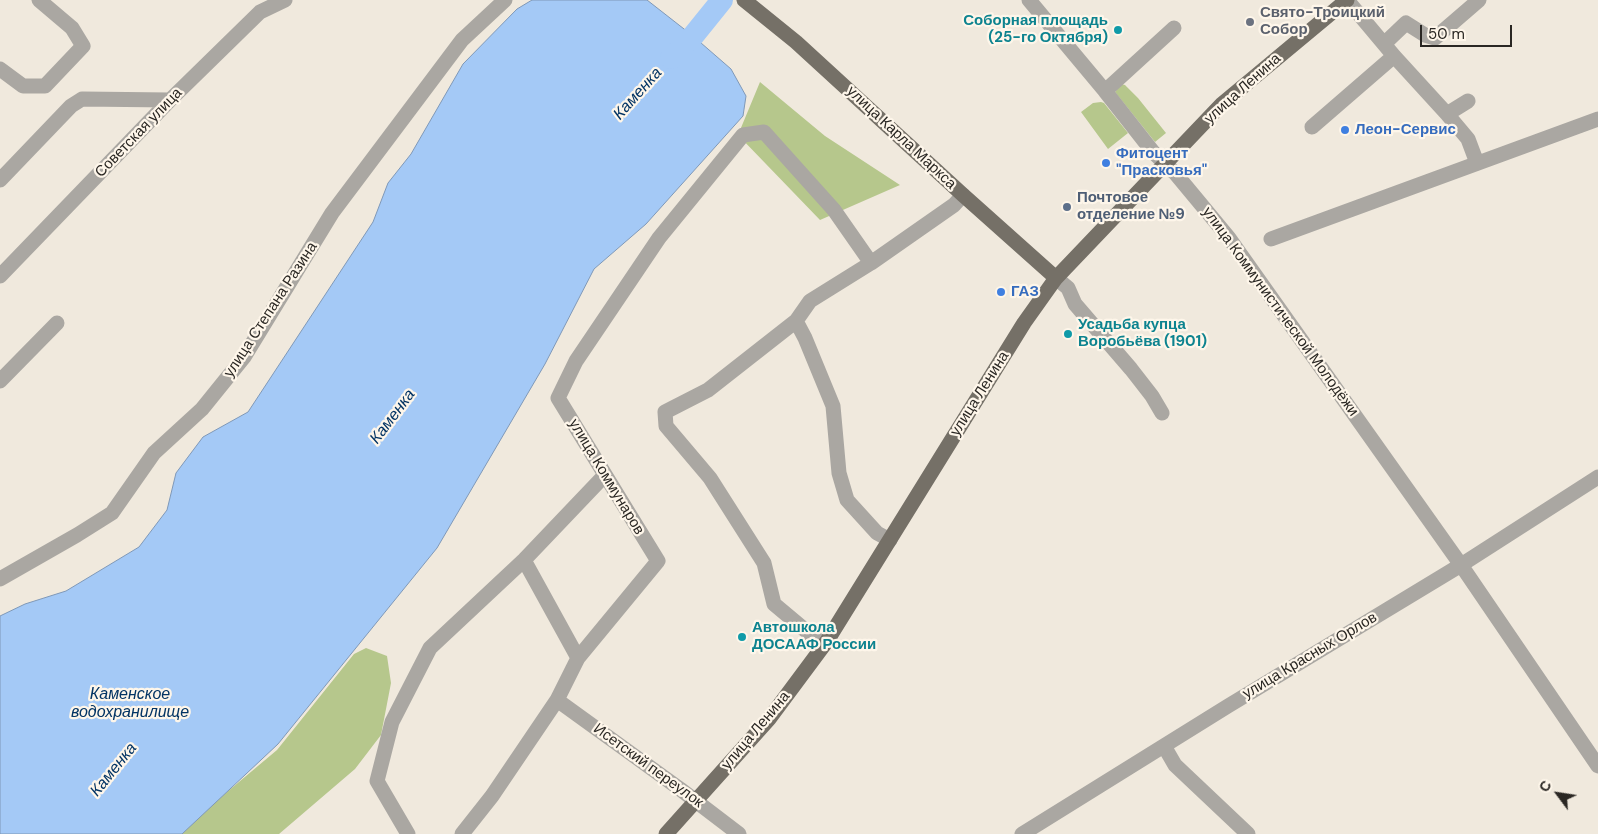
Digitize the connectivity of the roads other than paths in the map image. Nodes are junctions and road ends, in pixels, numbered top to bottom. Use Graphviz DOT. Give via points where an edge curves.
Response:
graph roads {
  1 [pos="39,0"];
  2 [pos="285,0"];
  3 [pos="505,0"];
  4 [pos="744,0"];
  5 [pos="1029,0"];
  6 [pos="1347,0"];
  7 [pos="1478,0"];
  8 [pos="1174,28"];
  9 [pos="1385,43"];
  10 [pos="1394,56"];
  11 [pos="0,69"];
  12 [pos="1105,91"];
  13 [pos="170,100"];
  14 [pos="1468,101"];
  15 [pos="1448,114"];
  16 [pos="1598,120"];
  17 [pos="1312,128"];
  18 [pos="1166,163"];
  19 [pos="1477,163"];
  20 [pos="0,180"];
  21 [pos="963,195"];
  22 [pos="1271,239"];
  23 [pos="870,263"];
  24 [pos="0,276"];
  25 [pos="1056,278"];
  26 [pos="796,321"];
  27 [pos="57,323"];
  28 [pos="0,381"];
  29 [pos="1162,413"];
  30 [pos="605,475"];
  31 [pos="1598,477"];
  32 [pos="890,540"];
  33 [pos="524,560"];
  34 [pos="1461,565"];
  35 [pos="0,579"];
  36 [pos="827,641"];
  37 [pos="578,658"];
  38 [pos="557,700"];
  39 [pos="1164,746"];
  40 [pos="1598,766"];
  41 [pos="696,801"];
  42 [pos="408,834"];
  43 [pos="462,834"];
  44 [pos="666,834"];
  45 [pos="738,834"];
  46 [pos="1022,834"];
  47 [pos="1248,834"];
  1 -- 11 [label="street" via="72,28 83,46 45,86 23,86"];
  2 -- 13 [label="street, Советская улица" via="260,12"];
  3 -- 35 [label="street, улица Степана Разина" via="462,40 332,213 244,357 202,409 154,453 112,513"];
  4 -- 21 [label="main road, улица Карла Маркса" via="796,42"];
  5 -- 12 [label="street, улица Коммунистической Молодёжи"];
  6 -- 9 [label="street"];
  6 -- 18 [label="main road, улица Ленина" via="1222,104"];
  7 -- 9 [label="street" via="1436,38 1406,23"];
  8 -- 12 [label="street"];
  9 -- 10 [label="street"];
  10 -- 15 [label="street"];
  10 -- 17 [label="street"];
  12 -- 18 [label="street, улица Коммунистической Молодёжи" via="1153,152"];
  13 -- 20 [label="street" via="82,99 71,106"];
  13 -- 24 [label="street, Советская улица"];
  14 -- 15 [label="street"];
  15 -- 19 [label="street" via="1468,139"];
  16 -- 19 [label="street"];
  18 -- 25 [label="main road, улица Ленина"];
  18 -- 34 [label="street, улица Коммунистической Молодёжи" via="1229,238"];
  19 -- 22 [label="street"];
  21 -- 23 [label="street" via="954,205"];
  21 -- 25 [label="main road, улица Карла Маркса"];
  23 -- 26 [label="street" via="810,301"];
  23 -- 30 [label="street, улица Коммунаров" via="834,210 764,132 743,135 658,238 576,361 558,398"];
  25 -- 29 [label="street" via="1068,288 1075,304 1131,369"];
  25 -- 32 [label="main road, улица Ленина" via="1024,323"];
  26 -- 32 [label="street" via="833,406 839,473 846,500 877,533"];
  26 -- 36 [label="street" via="708,390 665,412 666,426 710,478 764,563 774,604 811,635"];
  27 -- 28 [label="street"];
  30 -- 33 [label="street"];
  30 -- 37 [label="street, улица Коммунаров" via="658,561"];
  31 -- 34 [label="street, улица Красных Орлов"];
  32 -- 36 [label="main road, улица Ленина"];
  33 -- 37 [label="street"];
  33 -- 42 [label="street" via="430,648 392,722 377,781"];
  34 -- 39 [label="street, улица Красных Орлов"];
  34 -- 40 [label="street, улица Коммунистической Молодёжи"];
  36 -- 41 [label="main road, улица Ленина" via="769,719"];
  37 -- 38 [label="street, улица Коммунаров"];
  38 -- 41 [label="street, Исетский переулок"];
  38 -- 43 [label="street, улица Коммунаров"];
  39 -- 46 [label="street, улица Красных Орлов"];
  39 -- 47 [label="street" via="1175,765"];
  41 -- 44 [label="main road, улица Ленина"];
  41 -- 45 [label="street, Исетский переулок"];
}
